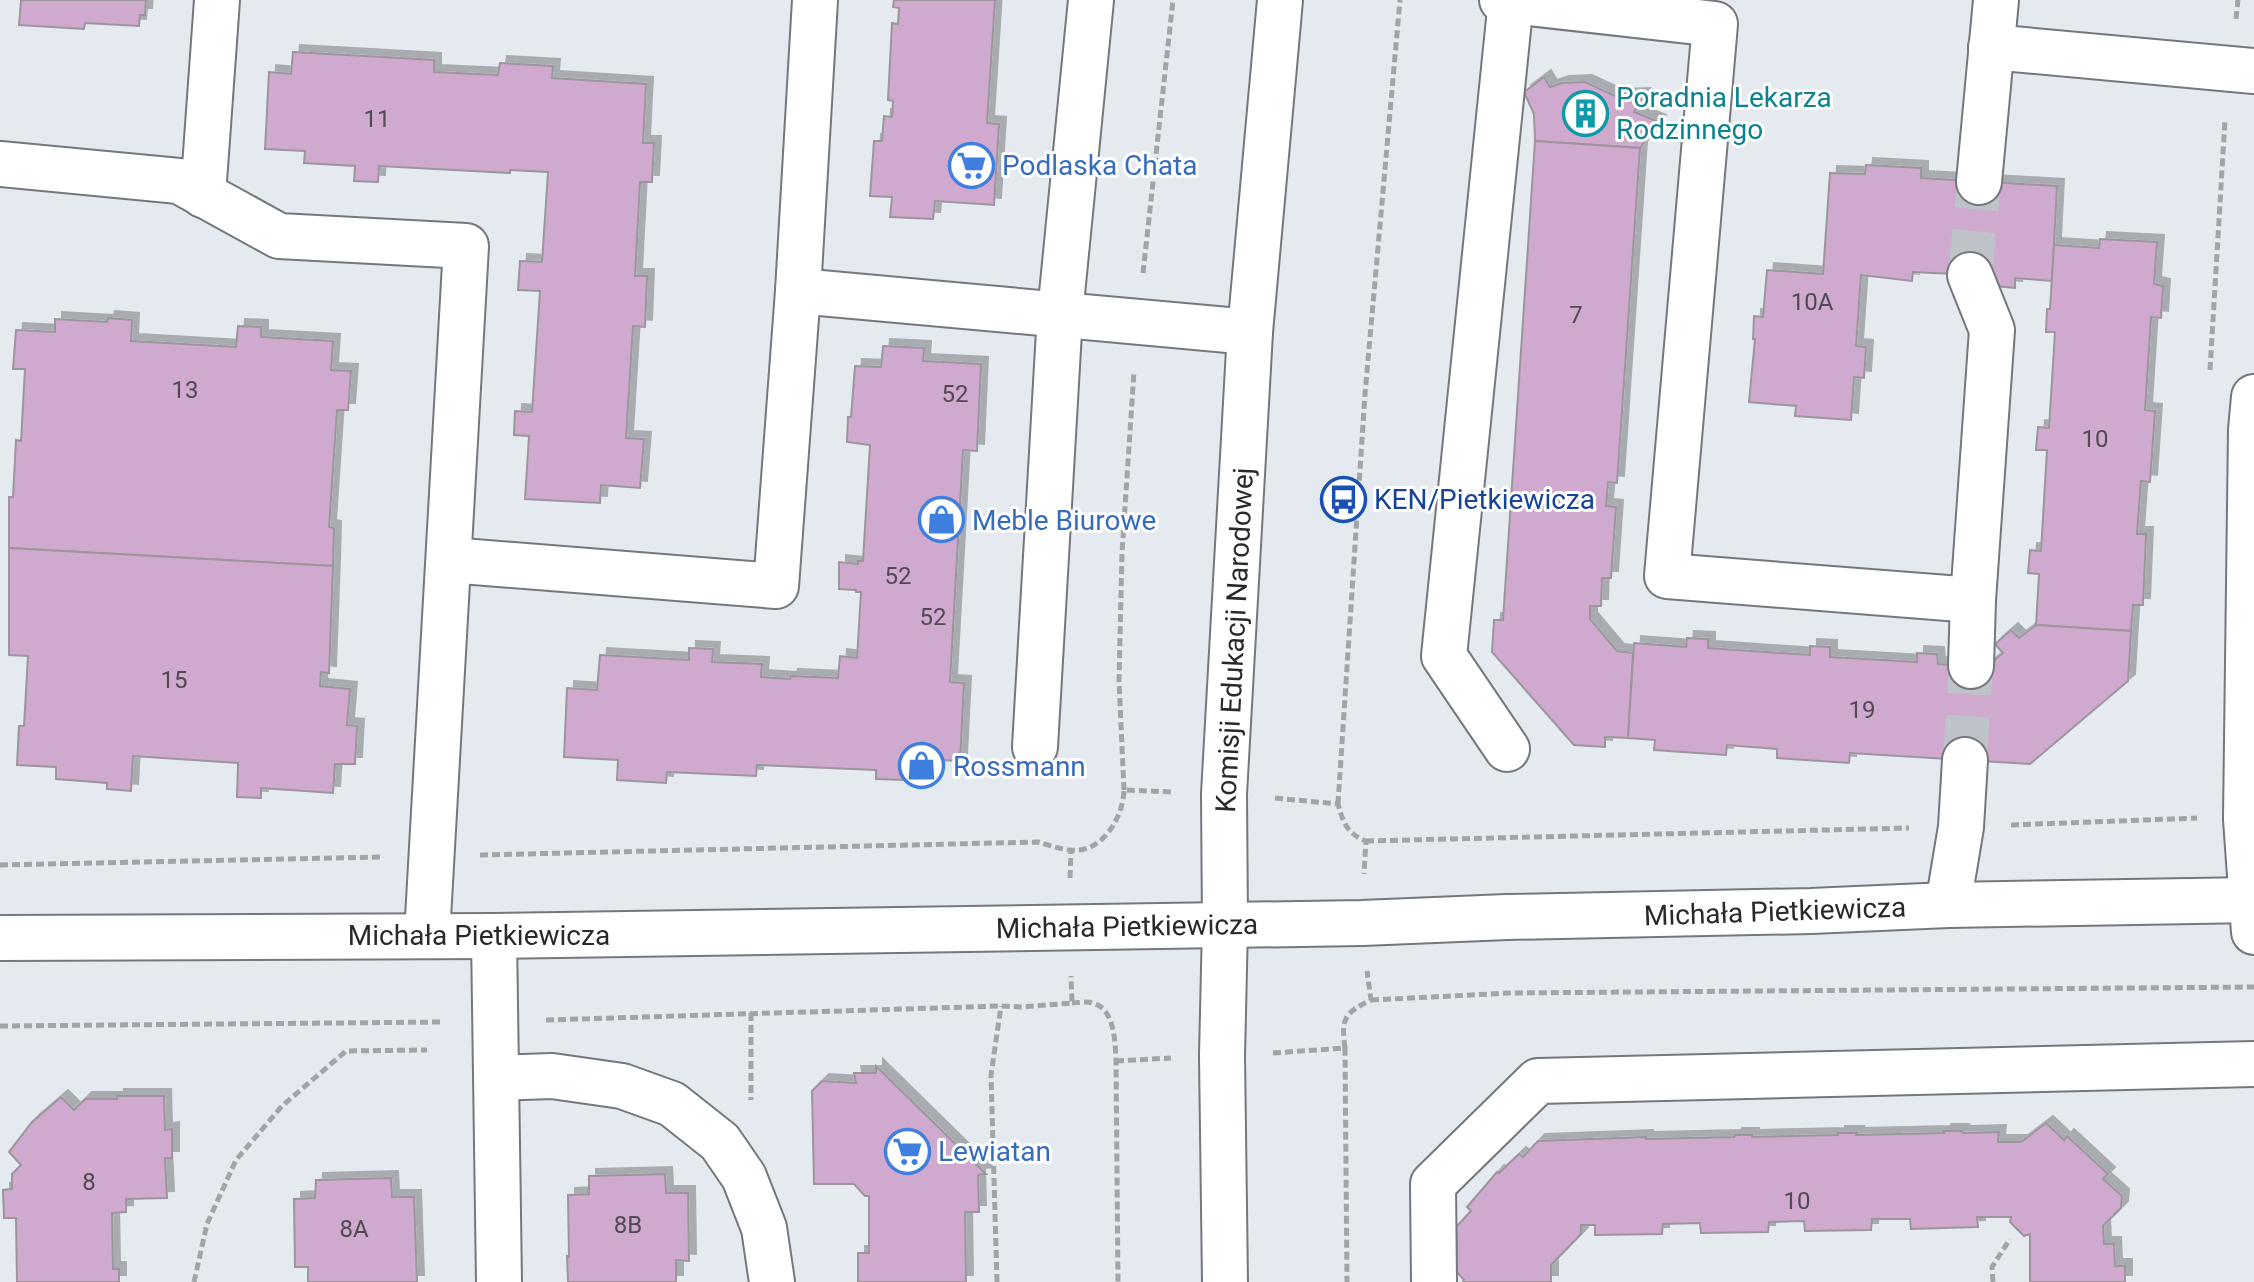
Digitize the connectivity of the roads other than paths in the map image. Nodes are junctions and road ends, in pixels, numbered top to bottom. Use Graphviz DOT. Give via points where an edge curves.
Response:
graph roads {
  1 [pos="217,0"];
  2 [pos="815,0"];
  3 [pos="1091,0"];
  4 [pos="1280,0"];
  5 [pos="1502,0"];
  6 [pos="1511,0"];
  7 [pos="1996,0"];
  8 [pos="1716,12"];
  9 [pos="1991,47"];
  10 [pos="2254,71"];
  11 [pos="0,164"];
  12 [pos="1979,182"];
  13 [pos="203,195"];
  14 [pos="1970,275"];
  15 [pos="798,291"];
  16 [pos="1060,314"];
  17 [pos="1250,332"];
  18 [pos="2254,397"];
  19 [pos="449,560"];
  20 [pos="1973,600"];
  21 [pos="1971,666"];
  22 [pos="1035,747"];
  23 [pos="1507,749"];
  24 [pos="1965,760"];
  25 [pos="1948,905"];
  26 [pos="2253,910"];
  27 [pos="1225,925"];
  28 [pos="427,936"];
  29 [pos="494,936"];
  30 [pos="0,938"];
  31 [pos="2254,1064"];
  32 [pos="497,1078"];
  33 [pos="499,1282"];
  34 [pos="772,1282"];
  35 [pos="1225,1282"];
  36 [pos="1434,1282"];
  1 -- 13 [label="street"];
  2 -- 15 [label="street"];
  3 -- 16 [label="street"];
  4 -- 17 [label="street, Komisji Edukacji Narodowej"];
  5 -- 6 [label="street"];
  6 -- 8 [label="street"];
  6 -- 23 [label="street" via="1444,656"];
  7 -- 9 [label="street"];
  8 -- 20 [label="street" via="1667,576"];
  9 -- 10 [label="street"];
  9 -- 12 [label="street"];
  11 -- 13 [label="street" via="179,181"];
  13 -- 19 [label="street" via="279,236 466,246"];
  14 -- 20 [label="street" via="1992,330"];
  15 -- 16 [label="street"];
  15 -- 19 [label="street" via="776,586"];
  16 -- 17 [label="street"];
  16 -- 22 [label="street"];
  17 -- 27 [label="street, Komisji Edukacji Narodowej" via="1224,794"];
  18 -- 26 [label="street" via="2246,819"];
  19 -- 28 [label="street"];
  20 -- 21 [label="street"];
  24 -- 25 [label="street"];
  25 -- 26 [label="street, Michała Pietkiewicza"];
  25 -- 27 [label="street, Michała Pietkiewicza"];
  27 -- 29 [label="street, Michała Pietkiewicza"];
  27 -- 35 [label="street, Komisji Edukacji Narodowej"];
  28 -- 29 [label="street, Michała Pietkiewicza"];
  28 -- 30 [label="street, Michała Pietkiewicza"];
  29 -- 32 [label="street"];
  31 -- 36 [label="street" via="1538,1081 1433,1184"];
  32 -- 33 [label="street"];
  32 -- 34 [label="street" via="552,1076 622,1086 672,1104 720,1142 744,1177 764,1228"];
}
